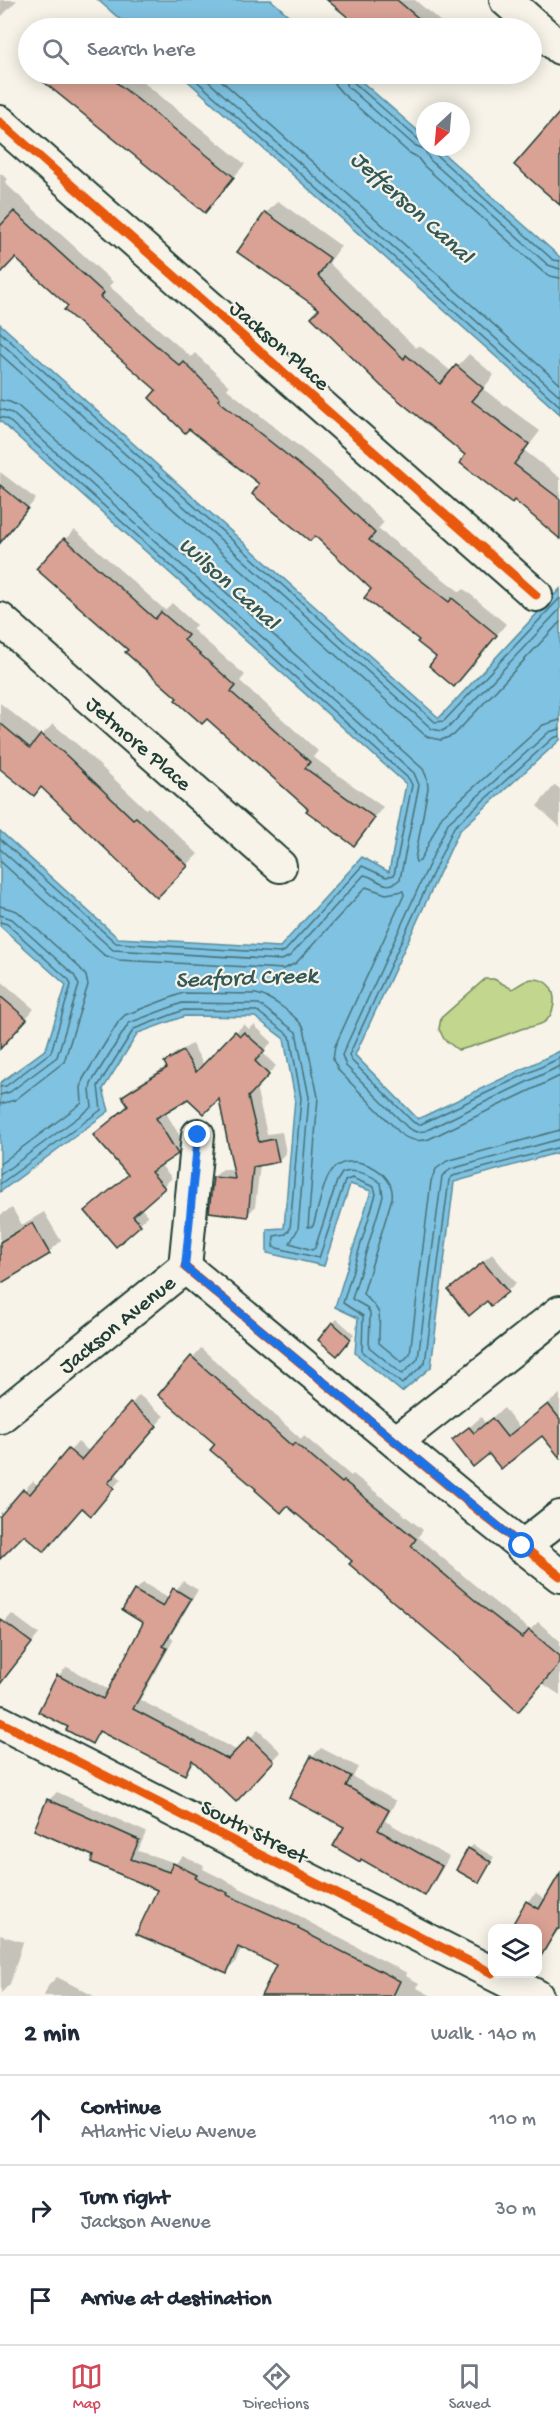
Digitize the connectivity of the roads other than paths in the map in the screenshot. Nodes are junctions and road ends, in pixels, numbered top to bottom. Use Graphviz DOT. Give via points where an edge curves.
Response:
graph roads {
  1 [pos="506,0"];
  2 [pos="526,18"];
  3 [pos="542,32"];
  4 [pos="560,48"];
  5 [pos="0,122"];
  6 [pos="536,595"];
  7 [pos="0,619"];
  8 [pos="280,866"];
  9 [pos="198,1135"];
  10 [pos="185,1267"];
  11 [pos="560,1312"];
  12 [pos="0,1417"];
  13 [pos="396,1442"];
  14 [pos="560,1517"];
  15 [pos="522,1546"];
  16 [pos="560,1576"];
  17 [pos="0,1722"];
  18 [pos="488,1970"];
  19 [pos="503,1978"];
  20 [pos="537,1996"];
  1 -- 2 [label="street"];
  3 -- 4 [label="street"];
  5 -- 6 [label="street, Jackson Place"];
  7 -- 8 [label="street, Jetmore Place"];
  9 -- 10 [label="street, Jackson Avenue"];
  10 -- 12 [label="street, Jackson Avenue"];
  10 -- 13 [label="street"];
  11 -- 13 [label="street"];
  13 -- 15 [label="street"];
  14 -- 15 [label="street"];
  15 -- 16 [label="street"];
  17 -- 18 [label="street, South Street"];
  19 -- 20 [label="street, South Street"];
}
